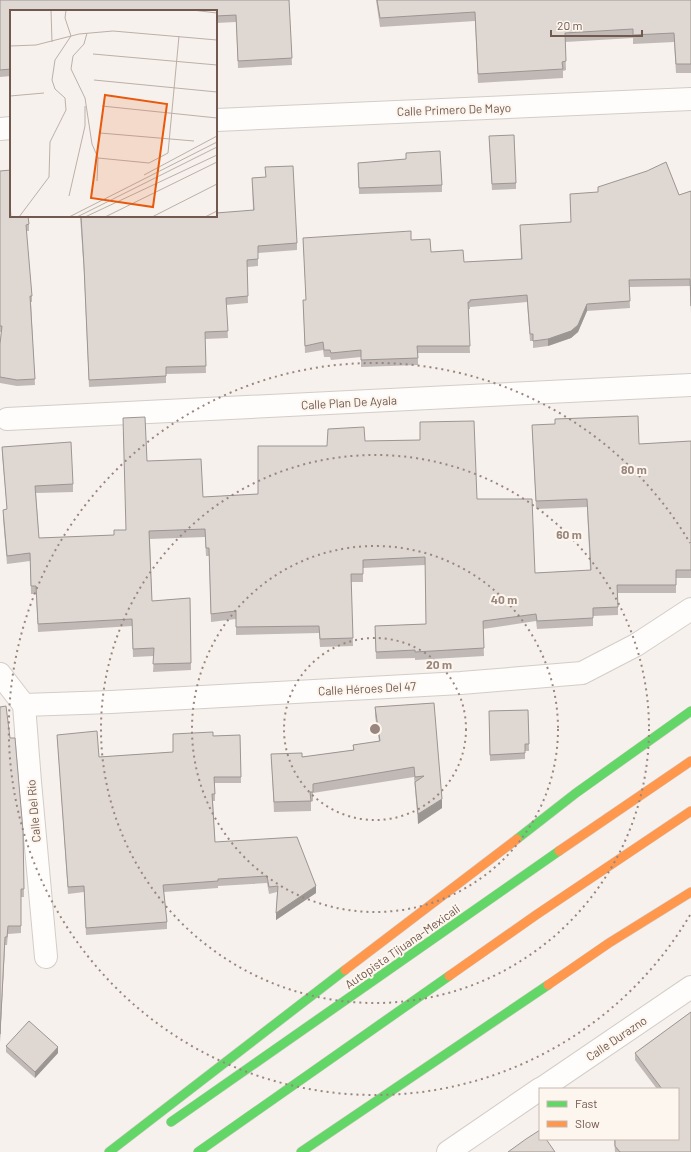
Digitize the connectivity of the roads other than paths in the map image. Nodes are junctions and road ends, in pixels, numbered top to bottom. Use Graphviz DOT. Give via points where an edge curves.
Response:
graph roads {
  1 [pos="691,99"];
  2 [pos="217,120"];
  3 [pos="10,128"];
  4 [pos="0,129"];
  5 [pos="691,385"];
  6 [pos="7,419"];
  7 [pos="691,609"];
  8 [pos="0,674"];
  9 [pos="24,705"];
  10 [pos="691,711"];
  11 [pos="691,761"];
  12 [pos="691,811"];
  13 [pos="691,892"];
  14 [pos="46,957"];
  15 [pos="691,987"];
  16 [pos="541,1088"];
  17 [pos="539,1090"];
  18 [pos="162,1129"];
  19 [pos="109,1152"];
  20 [pos="198,1152"];
  21 [pos="301,1152"];
  22 [pos="448,1152"];
  1 -- 2 [label="street, Calle Primero De Mayo"];
  3 -- 4 [label="street"];
  5 -- 6 [label="street, Calle Plan De Ayala"];
  7 -- 9 [label="street, Calle Héroes Del 47" via="636,645 582,673 460,683"];
  8 -- 9 [label="street"];
  9 -- 14 [label="street, Calle Del Río"];
  10 -- 19 [label="highway" via="576,794"];
  11 -- 18 [label="highway, Autopista Tijuana-Mexicali"];
  12 -- 20 [label="highway" via="536,915"];
  13 -- 21 [label="highway" via="608,944"];
  15 -- 16 [label="street, Calle Durazno"];
  17 -- 22 [label="street, Calle Durazno"];
}
